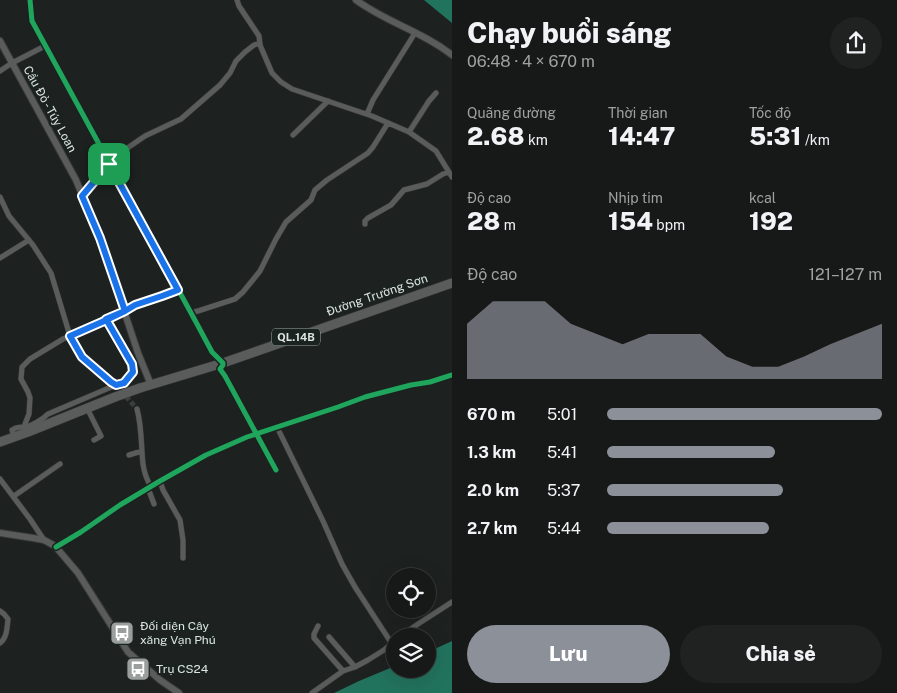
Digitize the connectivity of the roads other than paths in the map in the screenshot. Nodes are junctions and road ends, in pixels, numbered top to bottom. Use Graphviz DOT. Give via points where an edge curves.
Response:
graph roads {
  1 [pos="30,0"];
  2 [pos="237,0"];
  3 [pos="356,0"];
  4 [pos="416,33"];
  5 [pos="0,41"];
  6 [pos="260,43"];
  7 [pos="45,46"];
  8 [pos="452,55"];
  9 [pos="12,63"];
  10 [pos="0,71"];
  11 [pos="436,93"];
  12 [pos="328,101"];
  13 [pos="367,114"];
  14 [pos="388,123"];
  15 [pos="409,132"];
  16 [pos="293,135"];
  17 [pos="108,163"];
  18 [pos="451,174"];
  19 [pos="82,196"];
  20 [pos="0,197"];
  21 [pos="365,224"];
  22 [pos="29,240"];
  23 [pos="0,258"];
  24 [pos="452,283"];
  25 [pos="178,290"];
  26 [pos="125,311"];
  27 [pos="190,313"];
  28 [pos="106,319"];
  29 [pos="70,336"];
  30 [pos="223,363"];
  31 [pos="452,375"];
  32 [pos="116,385"];
  33 [pos="151,385"];
  34 [pos="87,408"];
  35 [pos="137,408"];
  36 [pos="26,427"];
  37 [pos="277,428"];
  38 [pos="257,434"];
  39 [pos="14,437"];
  40 [pos="94,440"];
  41 [pos="0,442"];
  42 [pos="142,450"];
  43 [pos="129,455"];
  44 [pos="60,464"];
  45 [pos="276,470"];
  46 [pos="0,479"];
  47 [pos="160,481"];
  48 [pos="150,488"];
  49 [pos="14,496"];
  50 [pos="154,504"];
  51 [pos="0,534"];
  52 [pos="44,540"];
  53 [pos="56,546"];
  54 [pos="183,558"];
  55 [pos="452,602"];
  56 [pos="0,611"];
  57 [pos="318,626"];
  58 [pos="413,628"];
  59 [pos="386,632"];
  60 [pos="330,637"];
  61 [pos="0,643"];
  62 [pos="386,648"];
  63 [pos="355,667"];
  64 [pos="342,671"];
  65 [pos="179,693"];
  66 [pos="312,693"];
  1 -- 7 [label="street" via="32,21"];
  2 -- 6 [label="street" via="260,36"];
  3 -- 4 [label="street"];
  4 -- 8 [label="street"];
  4 -- 13 [label="street"];
  5 -- 9 [label="street, Cầu Đỏ - Túy Loan"];
  6 -- 12 [label="street" via="272,73 281,82"];
  6 -- 17 [label="street" via="245,52 220,85 180,119 145,136"];
  7 -- 9 [label="street"];
  7 -- 17 [label="street"];
  9 -- 10 [label="street"];
  9 -- 19 [label="street, Cầu Đỏ - Túy Loan"];
  11 -- 15 [label="street"];
  12 -- 13 [label="street"];
  12 -- 16 [label="street"];
  13 -- 14 [label="street"];
  14 -- 15 [label="street"];
  14 -- 27 [label="street" via="368,153 327,180 311,200 286,222 260,271 243,292 235,299"];
  15 -- 18 [label="street" via="436,151"];
  17 -- 19 [label="street"];
  17 -- 25 [label="street"];
  18 -- 21 [label="street" via="443,174 428,184 404,190 391,205 368,218"];
  19 -- 26 [label="street, Cầu Đỏ - Túy Loan"];
  20 -- 22 [label="street" via="9,216"];
  22 -- 23 [label="street"];
  22 -- 29 [label="street" via="51,273"];
  24 -- 30 [label="highway, Đường Trường Sơn / QL.14B"];
  25 -- 26 [label="street"];
  25 -- 27 [label="street"];
  26 -- 28 [label="street"];
  26 -- 33 [label="street, Cầu Đỏ - Túy Loan"];
  27 -- 30 [label="street" via="212,352"];
  28 -- 29 [label="street"];
  28 -- 32 [label="street" via="132,364 133,372 124,383"];
  29 -- 32 [label="street" via="82,357"];
  29 -- 36 [label="street" via="22,367 21,379 30,398"];
  30 -- 33 [label="highway, Đường Trường Sơn / QL.14B"];
  30 -- 38 [label="street" via="220,369"];
  31 -- 37 [label="street" via="365,396"];
  32 -- 36 [label="street"];
  33 -- 34 [label="highway, Đường Trường Sơn / QL.14B, bridge"];
  34 -- 39 [label="highway, Đường Trường Sơn / QL.14B"];
  34 -- 40 [label="street" via="101,436"];
  35 -- 42 [label="street"];
  36 -- 39 [label="street" via="12,430"];
  37 -- 38 [label="street"];
  37 -- 59 [label="street" via="342,564"];
  38 -- 45 [label="street"];
  38 -- 47 [label="street" via="206,455"];
  39 -- 41 [label="highway, Đường Trường Sơn / QL.14B"];
  42 -- 43 [label="street"];
  42 -- 48 [label="street"];
  44 -- 49 [label="street"];
  46 -- 49 [label="street"];
  47 -- 48 [label="street"];
  47 -- 54 [label="street" via="180,520"];
  48 -- 50 [label="street"];
  48 -- 53 [label="street"];
  49 -- 52 [label="street"];
  51 -- 52 [label="street"];
  52 -- 53 [label="street"];
  53 -- 65 [label="street" via="78,573 128,652"];
  55 -- 58 [label="street"];
  56 -- 61 [label="street" via="8,620 5,637"];
  57 -- 64 [label="street" via="314,638"];
  60 -- 63 [label="street"];
  62 -- 63 [label="street"];
  63 -- 64 [label="street"];
  64 -- 66 [label="street"];
}
